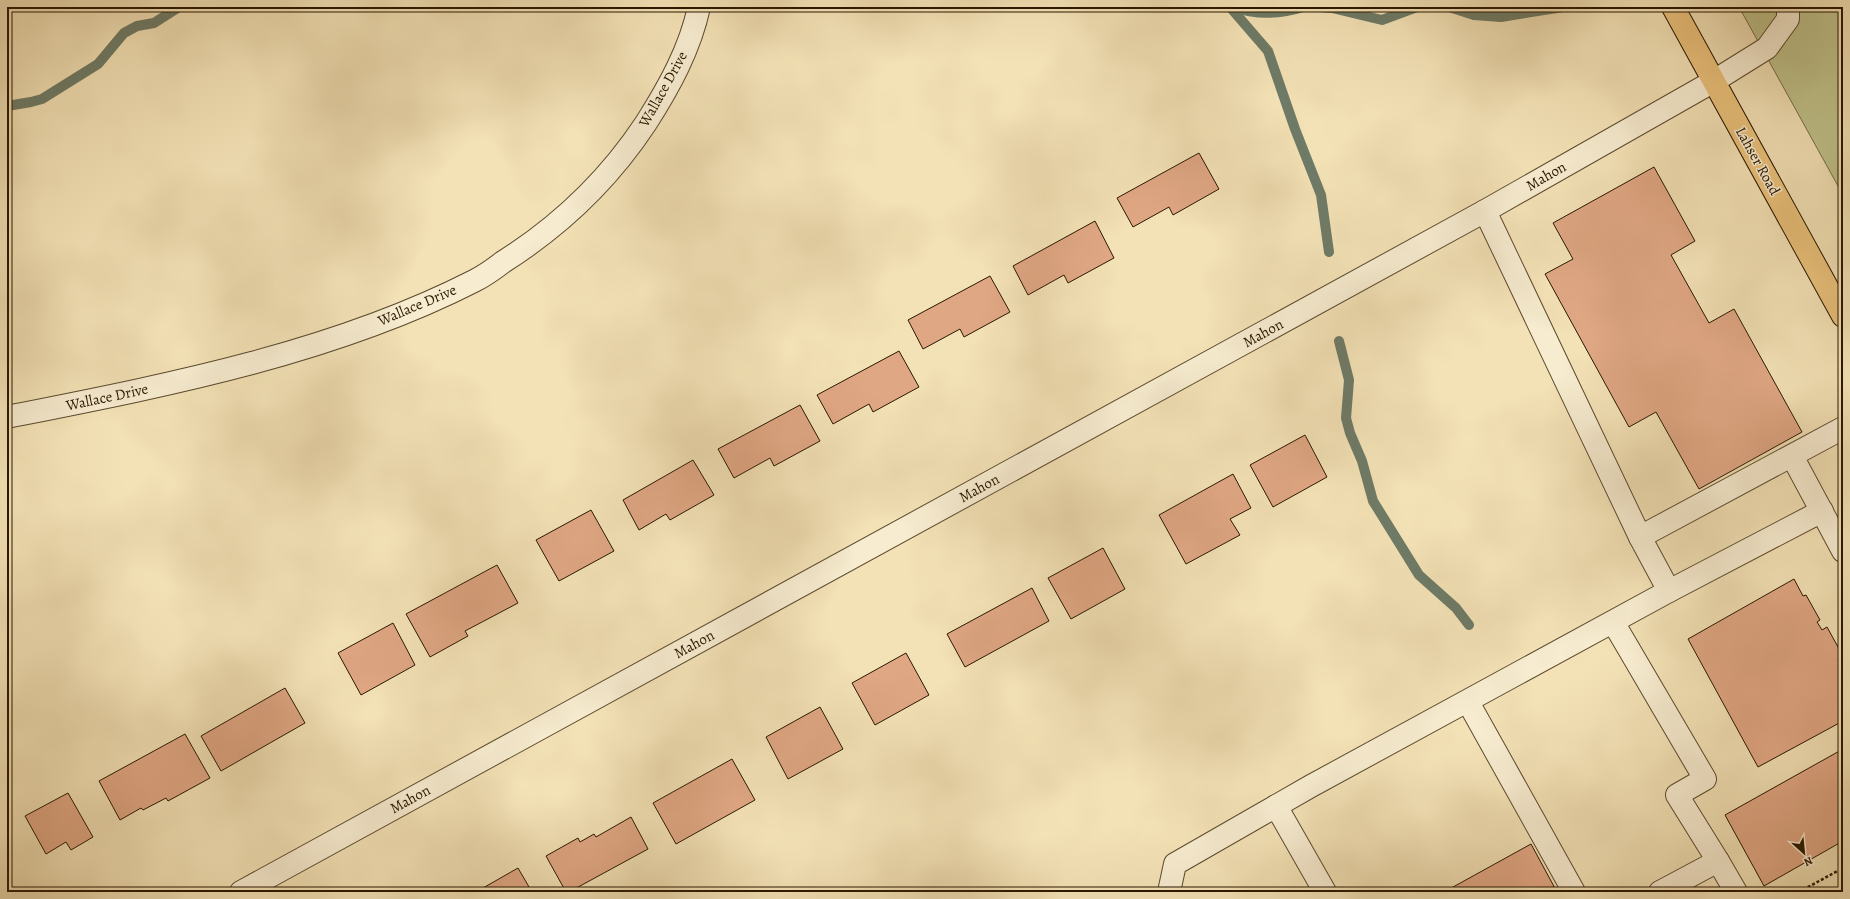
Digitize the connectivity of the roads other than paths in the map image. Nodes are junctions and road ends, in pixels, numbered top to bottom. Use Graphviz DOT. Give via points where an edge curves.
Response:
graph roads {
  1 [pos="699,7"];
  2 [pos="1673,7"];
  3 [pos="1788,7"];
  4 [pos="1714,81"];
  5 [pos="1485,211"];
  6 [pos="1843,316"];
  7 [pos="7,417"];
  8 [pos="1843,428"];
  9 [pos="1792,456"];
  10 [pos="1822,511"];
  11 [pos="1640,537"];
  12 [pos="1843,551"];
  13 [pos="1669,591"];
  14 [pos="1613,622"];
  15 [pos="1468,702"];
  16 [pos="1276,806"];
  17 [pos="1718,861"];
  18 [pos="241,892"];
  19 [pos="1169,892"];
  20 [pos="1325,892"];
  21 [pos="1574,892"];
  22 [pos="1660,892"];
  23 [pos="1736,892"];
  1 -- 7 [label="street, Wallace Drive" via="694,29 676,72 629,148 597,186 552,227 476,280 361,329 262,360 184,381"];
  2 -- 4 [label="main road, Lahser Road"];
  3 -- 4 [label="street, Mahon" via="1788,19 1767,48"];
  4 -- 5 [label="street, Mahon"];
  4 -- 6 [label="main road, Lahser Road"];
  5 -- 11 [label="street"];
  5 -- 18 [label="street, Mahon"];
  8 -- 9 [label="street"];
  9 -- 10 [label="street"];
  9 -- 11 [label="street"];
  10 -- 12 [label="street"];
  10 -- 13 [label="street"];
  11 -- 13 [label="street"];
  13 -- 14 [label="street"];
  14 -- 15 [label="street"];
  14 -- 17 [label="street" via="1706,778 1677,796"];
  15 -- 16 [label="street"];
  15 -- 21 [label="street"];
  16 -- 19 [label="street" via="1174,864"];
  16 -- 20 [label="street"];
  17 -- 22 [label="street"];
  17 -- 23 [label="street"];
}
